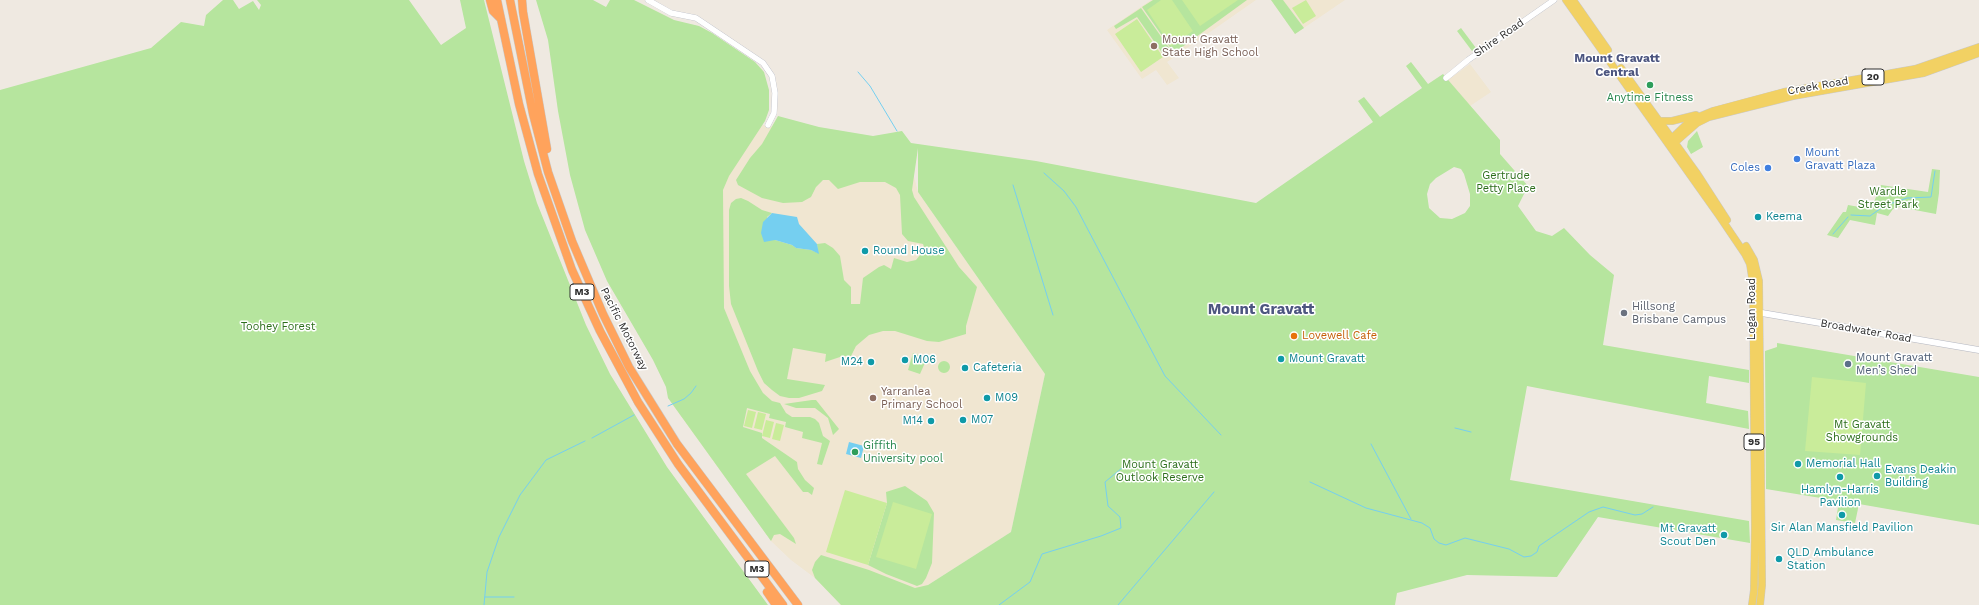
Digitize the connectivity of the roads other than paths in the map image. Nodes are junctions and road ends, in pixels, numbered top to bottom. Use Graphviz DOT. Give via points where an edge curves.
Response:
graph roads {
  1 [pos="490,0"];
  2 [pos="497,0"];
  3 [pos="510,0"];
  4 [pos="522,0"];
  5 [pos="648,0"];
  6 [pos="1554,0"];
  7 [pos="1566,0"];
  8 [pos="1573,0"];
  9 [pos="501,20"];
  10 [pos="1979,47"];
  11 [pos="1979,53"];
  12 [pos="1446,78"];
  13 [pos="1699,116"];
  14 [pos="1659,121"];
  15 [pos="768,126"];
  16 [pos="1686,133"];
  17 [pos="1674,140"];
  18 [pos="1668,145"];
  19 [pos="1682,152"];
  20 [pos="553,185"];
  21 [pos="1756,312"];
  22 [pos="1979,350"];
  23 [pos="729,534"];
  24 [pos="776,605"];
  25 [pos="783,605"];
  26 [pos="798,605"];
  27 [pos="1752,605"];
  28 [pos="1760,605"];
  1 -- 9 [label="highway" via="493,11"];
  2 -- 9 [label="highway, Pacific Motorway / M3"];
  3 -- 20 [label="highway, Pacific Motorway / M3" via="533,114"];
  4 -- 20 [label="highway"];
  5 -- 15 [label="street" via="671,13 696,18 763,63 772,76 775,92 774,113"];
  6 -- 12 [label="street, Shire Road"];
  7 -- 18 [label="main road, Logan Road / 95"];
  8 -- 14 [label="main road, Logan Road / 95"];
  9 -- 23 [label="highway, Pacific Motorway / M3" via="519,104 538,174 558,233 590,311 621,373 652,425"];
  10 -- 13 [label="main road, Creek Road / 20" via="1915,69 1776,94"];
  11 -- 16 [label="main road, Creek Road / 20" via="1919,74 1793,96 1712,116 1697,123"];
  13 -- 14 [label="main road"];
  13 -- 17 [label="main road, Creek Road / 20" via="1687,124"];
  14 -- 17 [label="main road, Logan Road / 95"];
  16 -- 17 [label="main road, Creek Road / 20"];
  16 -- 19 [label="main road"];
  17 -- 18 [label="main road, Creek Road / 20"];
  17 -- 19 [label="main road, Logan Road / 95"];
  18 -- 21 [label="main road, Logan Road / 95" via="1747,258 1753,276"];
  19 -- 21 [label="main road, Logan Road / 95" via="1754,260 1759,281"];
  20 -- 26 [label="highway, Pacific Motorway / M3" via="592,290 646,395 692,465"];
  21 -- 22 [label="main road, Broadwater Road"];
  21 -- 27 [label="main road, Logan Road / 95"];
  21 -- 28 [label="main road, Logan Road / 95" via="1762,585"];
  23 -- 24 [label="highway" via="731,541"];
  23 -- 25 [label="highway, Pacific Motorway / M3"];
}
